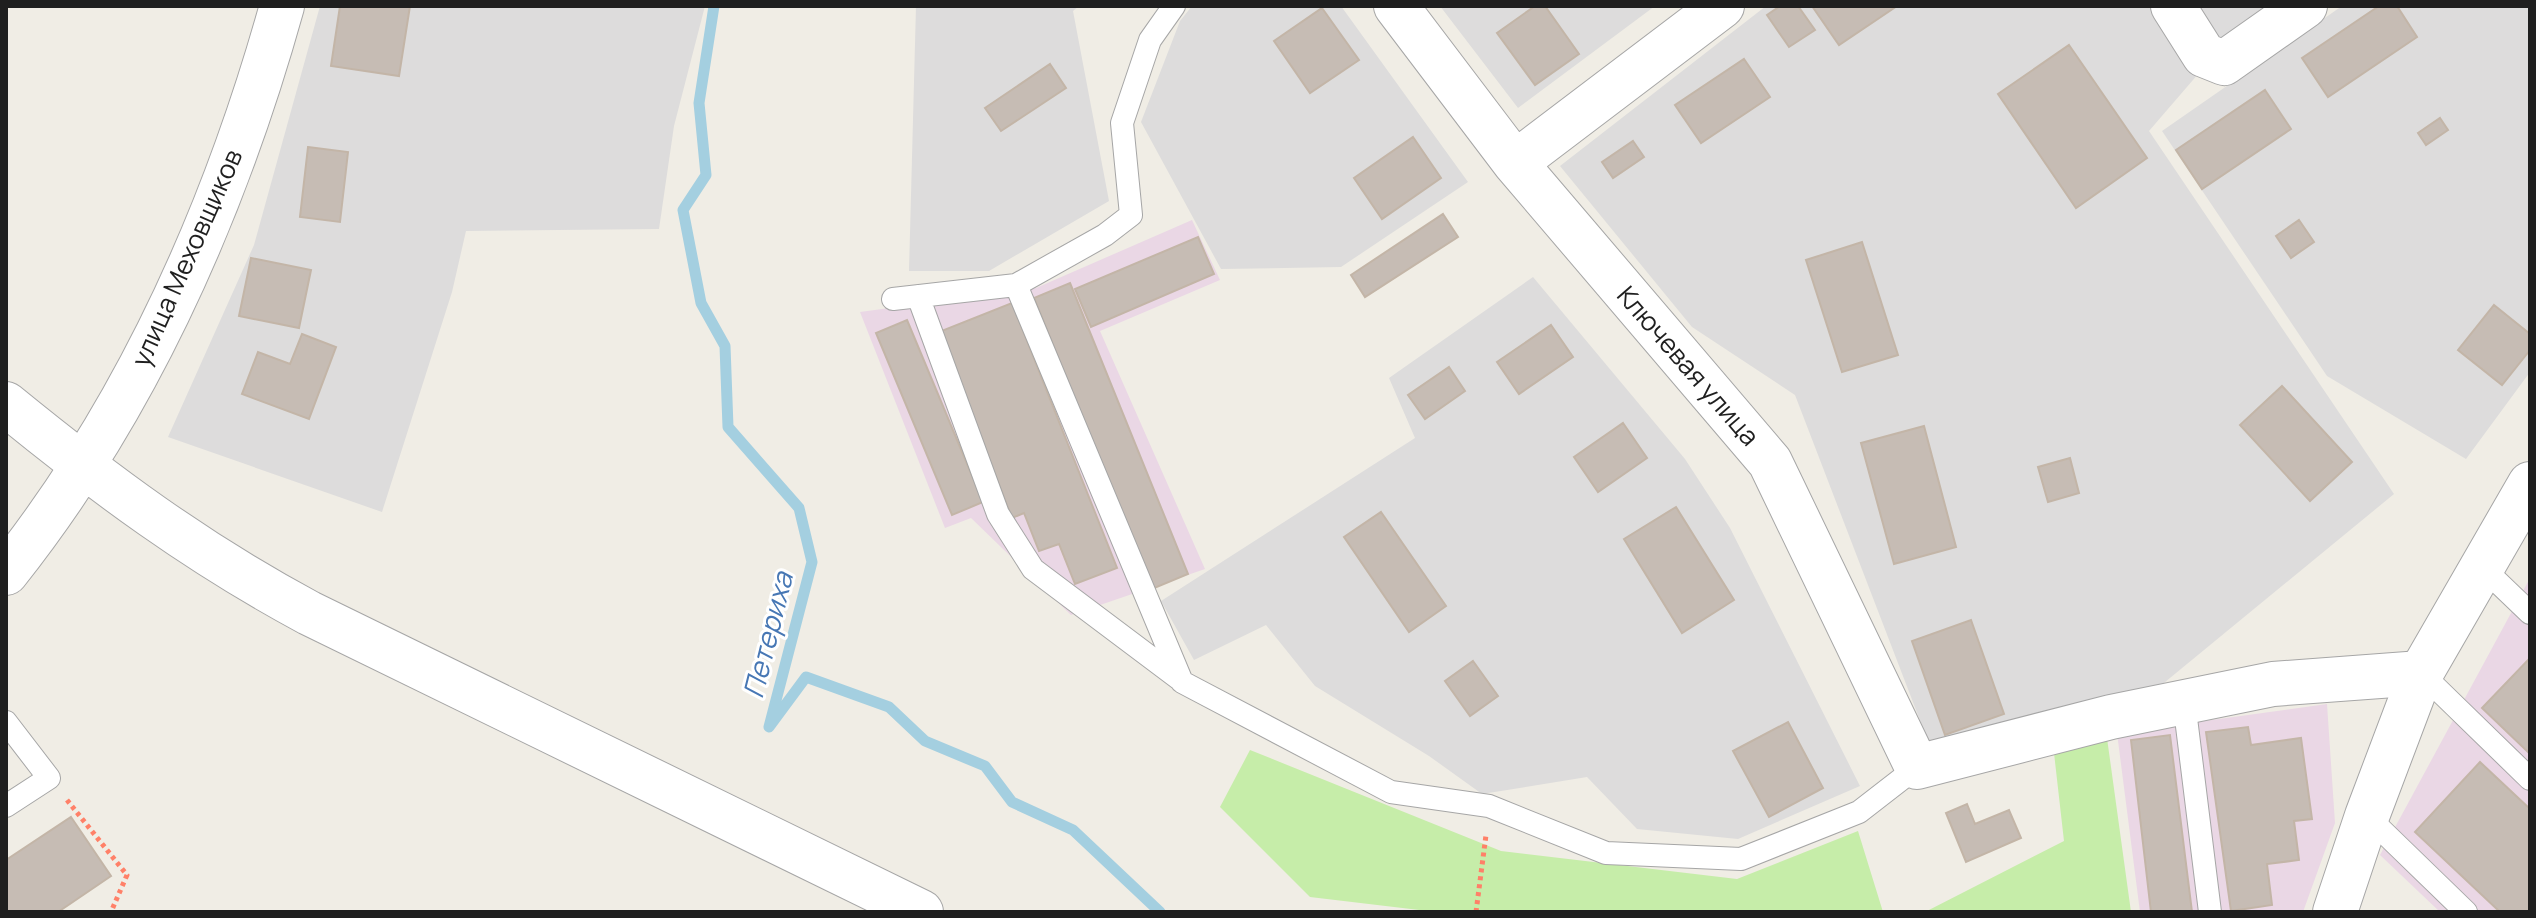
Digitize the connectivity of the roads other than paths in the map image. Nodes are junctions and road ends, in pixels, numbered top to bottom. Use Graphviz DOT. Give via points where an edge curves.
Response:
graph roads {
  1 [pos="282,6"];
  2 [pos="1174,6"];
  3 [pos="1396,6"];
  4 [pos="1722,6"];
  5 [pos="2173,6"];
  6 [pos="2305,6"];
  7 [pos="1515,163"];
  8 [pos="1016,285"];
  9 [pos="918,296"];
  10 [pos="893,299"];
  11 [pos="6,404"];
  12 [pos="84,467"];
  13 [pos="2530,484"];
  14 [pos="2482,567"];
  15 [pos="6,573"];
  16 [pos="2530,613"];
  17 [pos="2421,673"];
  18 [pos="1182,682"];
  19 [pos="2184,702"];
  20 [pos="6,722"];
  21 [pos="1917,767"];
  22 [pos="2530,779"];
  23 [pos="6,806"];
  24 [pos="2367,816"];
  25 [pos="921,912"];
  26 [pos="2210,912"];
  27 [pos="2335,912"];
  28 [pos="2466,912"];
  1 -- 12 [label="street, улица Меховщиков" via="217,204 152,347"];
  2 -- 8 [label="lane" via="1150,40 1122,123 1131,215"];
  3 -- 7 [label="street, Ключевая улица"];
  4 -- 7 [label="street"];
  5 -- 6 [label="street" via="2204,55 2224,63"];
  7 -- 21 [label="street, Ключевая улица" via="1770,462"];
  8 -- 9 [label="lane"];
  8 -- 18 [label="lane"];
  9 -- 10 [label="lane"];
  9 -- 18 [label="lane" via="998,514 1033,569"];
  11 -- 12 [label="street"];
  12 -- 15 [label="street, улица Меховщиков"];
  12 -- 25 [label="street" via="245,579"];
  13 -- 14 [label="street"];
  14 -- 16 [label="lane"];
  14 -- 17 [label="street"];
  17 -- 19 [label="street" via="2273,684"];
  17 -- 22 [label="lane"];
  17 -- 24 [label="street"];
  18 -- 21 [label="lane" via="1391,792 1489,806 1606,853 1741,859 1859,812"];
  19 -- 21 [label="street"];
  19 -- 26 [label="lane"];
  20 -- 23 [label="lane" via="49,778"];
  24 -- 27 [label="street"];
  24 -- 28 [label="lane"];
}
